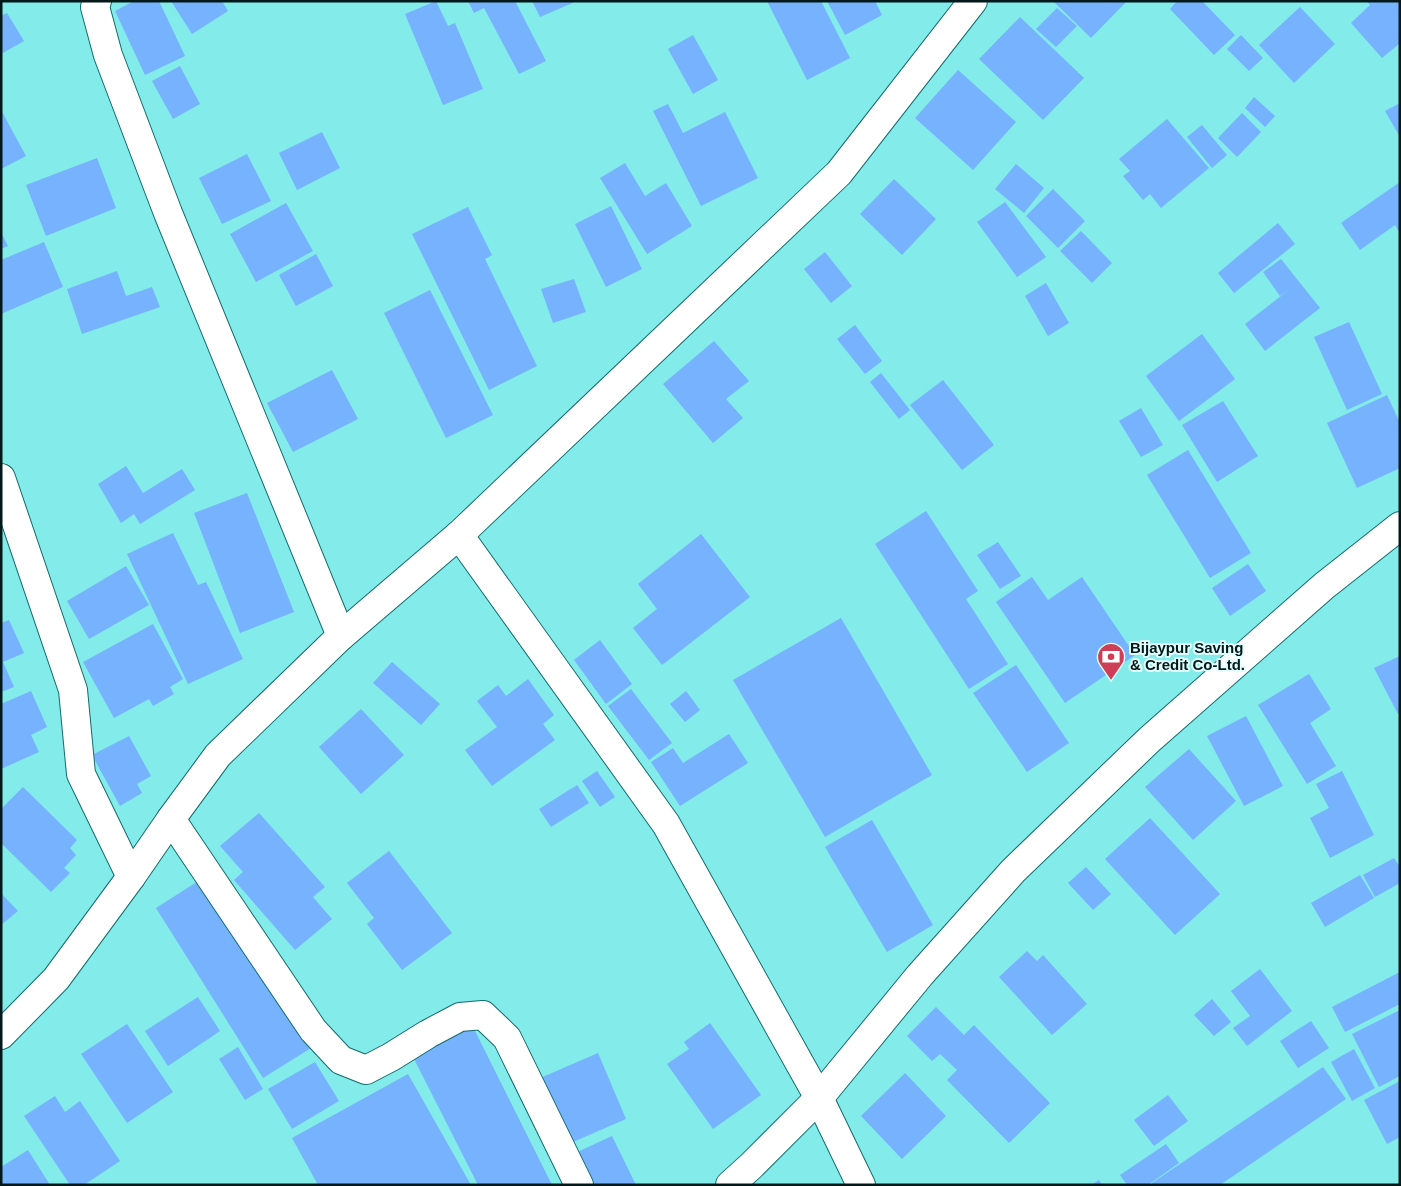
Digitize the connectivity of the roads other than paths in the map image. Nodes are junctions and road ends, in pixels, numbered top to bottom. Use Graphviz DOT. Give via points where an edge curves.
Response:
graph roads {
  1 [pos="97,1"];
  2 [pos="973,1"];
  3 [pos="1,478"];
  4 [pos="1400,526"];
  5 [pos="459,535"];
  6 [pos="341,636"];
  7 [pos="171,819"];
  8 [pos="131,877"];
  9 [pos="1,1035"];
  10 [pos="820,1098"];
  11 [pos="579,1185"];
  12 [pos="730,1185"];
  13 [pos="861,1185"];
  1 -- 6 [label="street" via="95,8 108,55 168,213"];
  2 -- 5 [label="street" via="840,173"];
  3 -- 8 [label="street" via="73,690 81,774"];
  4 -- 10 [label="street" via="1324,586 1149,740 1013,871 920,974"];
  5 -- 6 [label="street"];
  5 -- 10 [label="street" via="666,824"];
  6 -- 7 [label="street" via="218,755"];
  7 -- 8 [label="street"];
  7 -- 11 [label="street" via="313,1030 341,1060 366,1070 460,1017 483,1015 507,1038"];
  8 -- 9 [label="street" via="56,980"];
  10 -- 12 [label="street"];
  10 -- 13 [label="street"];
}
